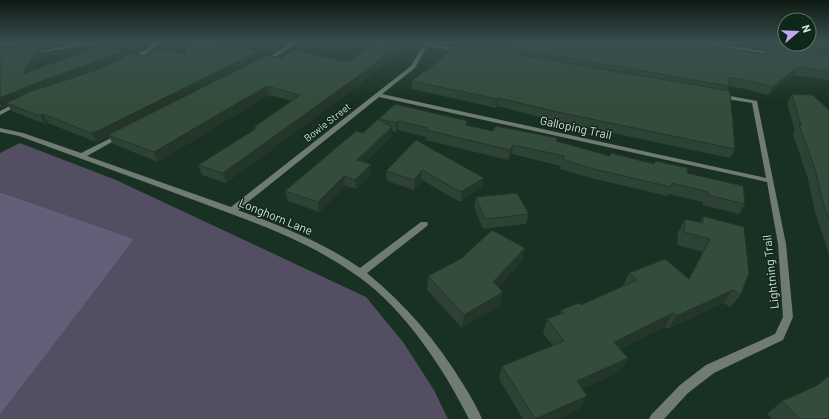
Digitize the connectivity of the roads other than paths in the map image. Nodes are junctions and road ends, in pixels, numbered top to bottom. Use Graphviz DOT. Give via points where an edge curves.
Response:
graph roads {
  1 [pos="262,62"];
  2 [pos="416,62"];
  3 [pos="256,65"];
  4 [pos="378,95"];
  5 [pos="716,95"];
  6 [pos="27,100"];
  7 [pos="0,113"];
  8 [pos="0,130"];
  9 [pos="123,134"];
  10 [pos="81,156"];
  11 [pos="770,181"];
  12 [pos="231,211"];
  13 [pos="424,224"];
  14 [pos="360,273"];
  15 [pos="476,419"];
  16 [pos="655,419"];
  1 -- 3 [label="street"];
  2 -- 4 [label="street, Bowie Street" via="413,67"];
  4 -- 11 [label="street, Galloping Trail"];
  4 -- 12 [label="street, Bowie Street"];
  5 -- 11 [label="street, Lightning Trail" via="755,102"];
  6 -- 7 [label="street"];
  8 -- 10 [label="street, Longhorn Lane" via="21,134"];
  9 -- 10 [label="street"];
  10 -- 12 [label="street, Longhorn Lane"];
  11 -- 16 [label="street, Lightning Trail" via="782,244 788,316 785,323 778,337 710,369 684,389"];
  12 -- 14 [label="street, Longhorn Lane" via="302,238"];
  13 -- 14 [label="street"];
  14 -- 15 [label="street, Longhorn Lane" via="385,294 421,332 453,378"];
}
